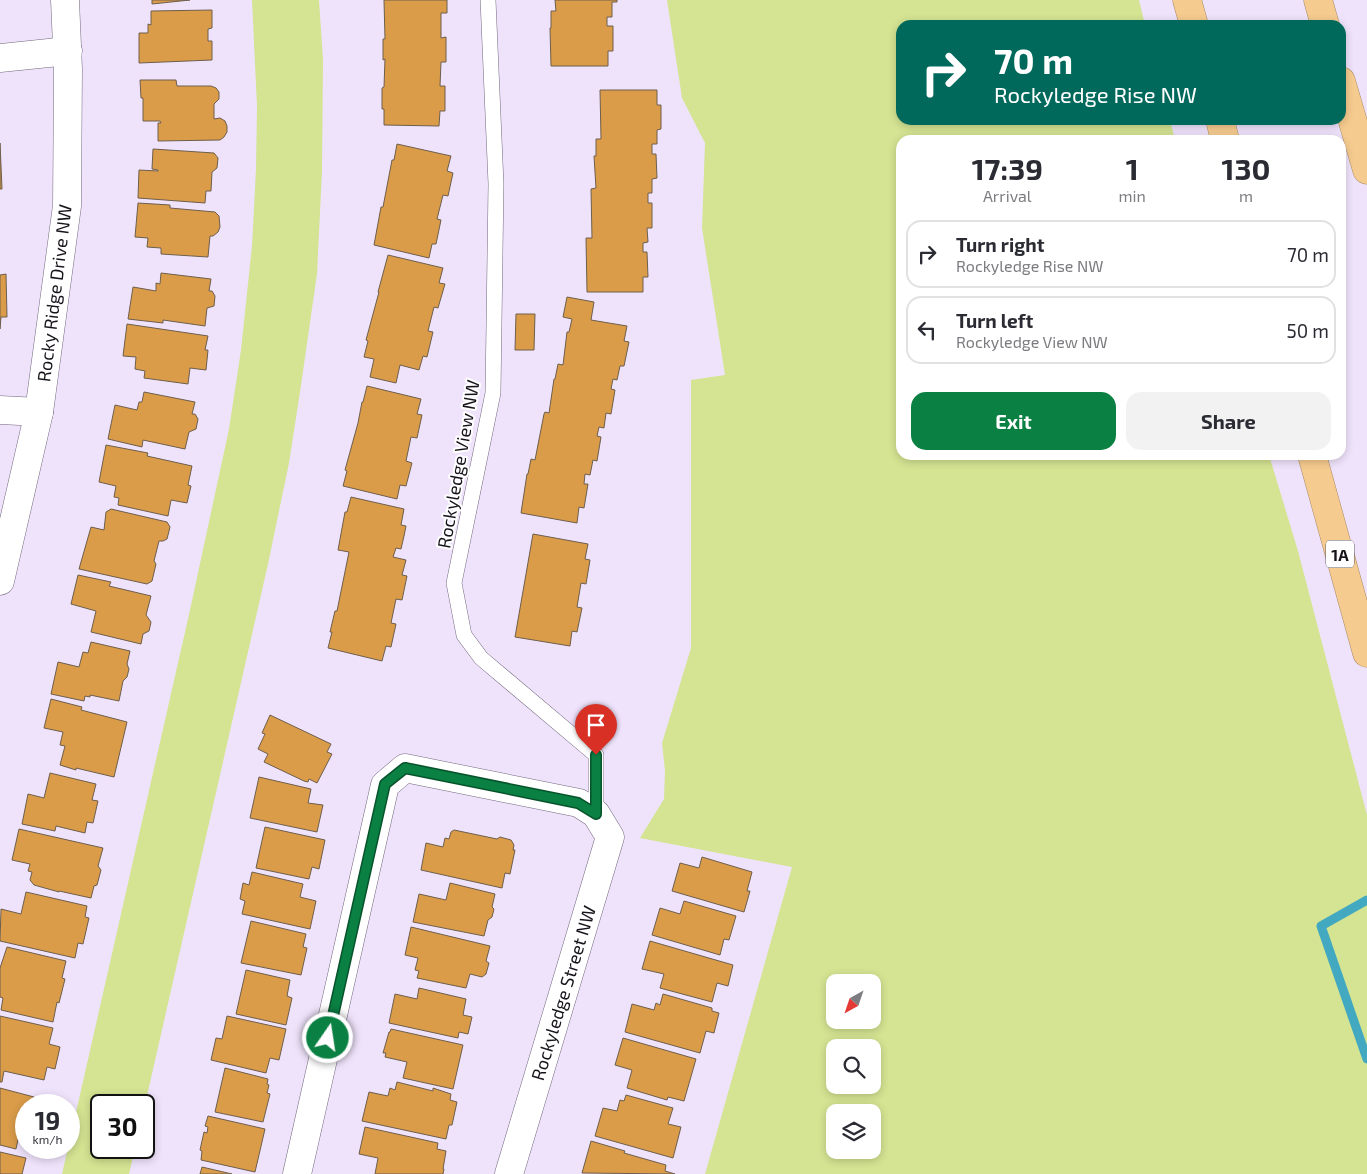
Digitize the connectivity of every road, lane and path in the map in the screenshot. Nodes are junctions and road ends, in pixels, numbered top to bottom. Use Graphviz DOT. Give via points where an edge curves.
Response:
graph roads {
  1 [pos="65,0"];
  2 [pos="488,0"];
  3 [pos="1187,0"];
  4 [pos="1318,0"];
  5 [pos="1193,20"];
  6 [pos="1324,20"];
  7 [pos="68,51"];
  8 [pos="0,58"];
  9 [pos="1346,98"];
  10 [pos="1367,170"];
  11 [pos="0,410"];
  12 [pos="39,412"];
  13 [pos="1313,460"];
  14 [pos="12,479"];
  15 [pos="0,581"];
  16 [pos="1367,652"];
  17 [pos="596,814"];
  18 [pos="297,1174"];
  19 [pos="509,1174"];
  1 -- 7 [label="street, Rocky Ridge Drive NW"];
  2 -- 17 [label="lane, Rockyledge View NW" via="496,184 493,393 454,583 464,635 481,658 596,755"];
  3 -- 5 [label="highway"];
  4 -- 6 [label="highway"];
  7 -- 8 [label="street"];
  7 -- 12 [label="street, Rocky Ridge Drive NW" via="67,206"];
  9 -- 10 [label="highway"];
  11 -- 12 [label="street"];
  12 -- 14 [label="street, Rocky Ridge Drive NW"];
  13 -- 16 [label="highway, 1A"];
  14 -- 15 [label="street, Rocky Ridge Drive NW"];
  17 -- 18 [label="street" via="578,803 405,768 385,784"];
  17 -- 19 [label="street, Rockyledge Street NW" via="610,837"];
}
